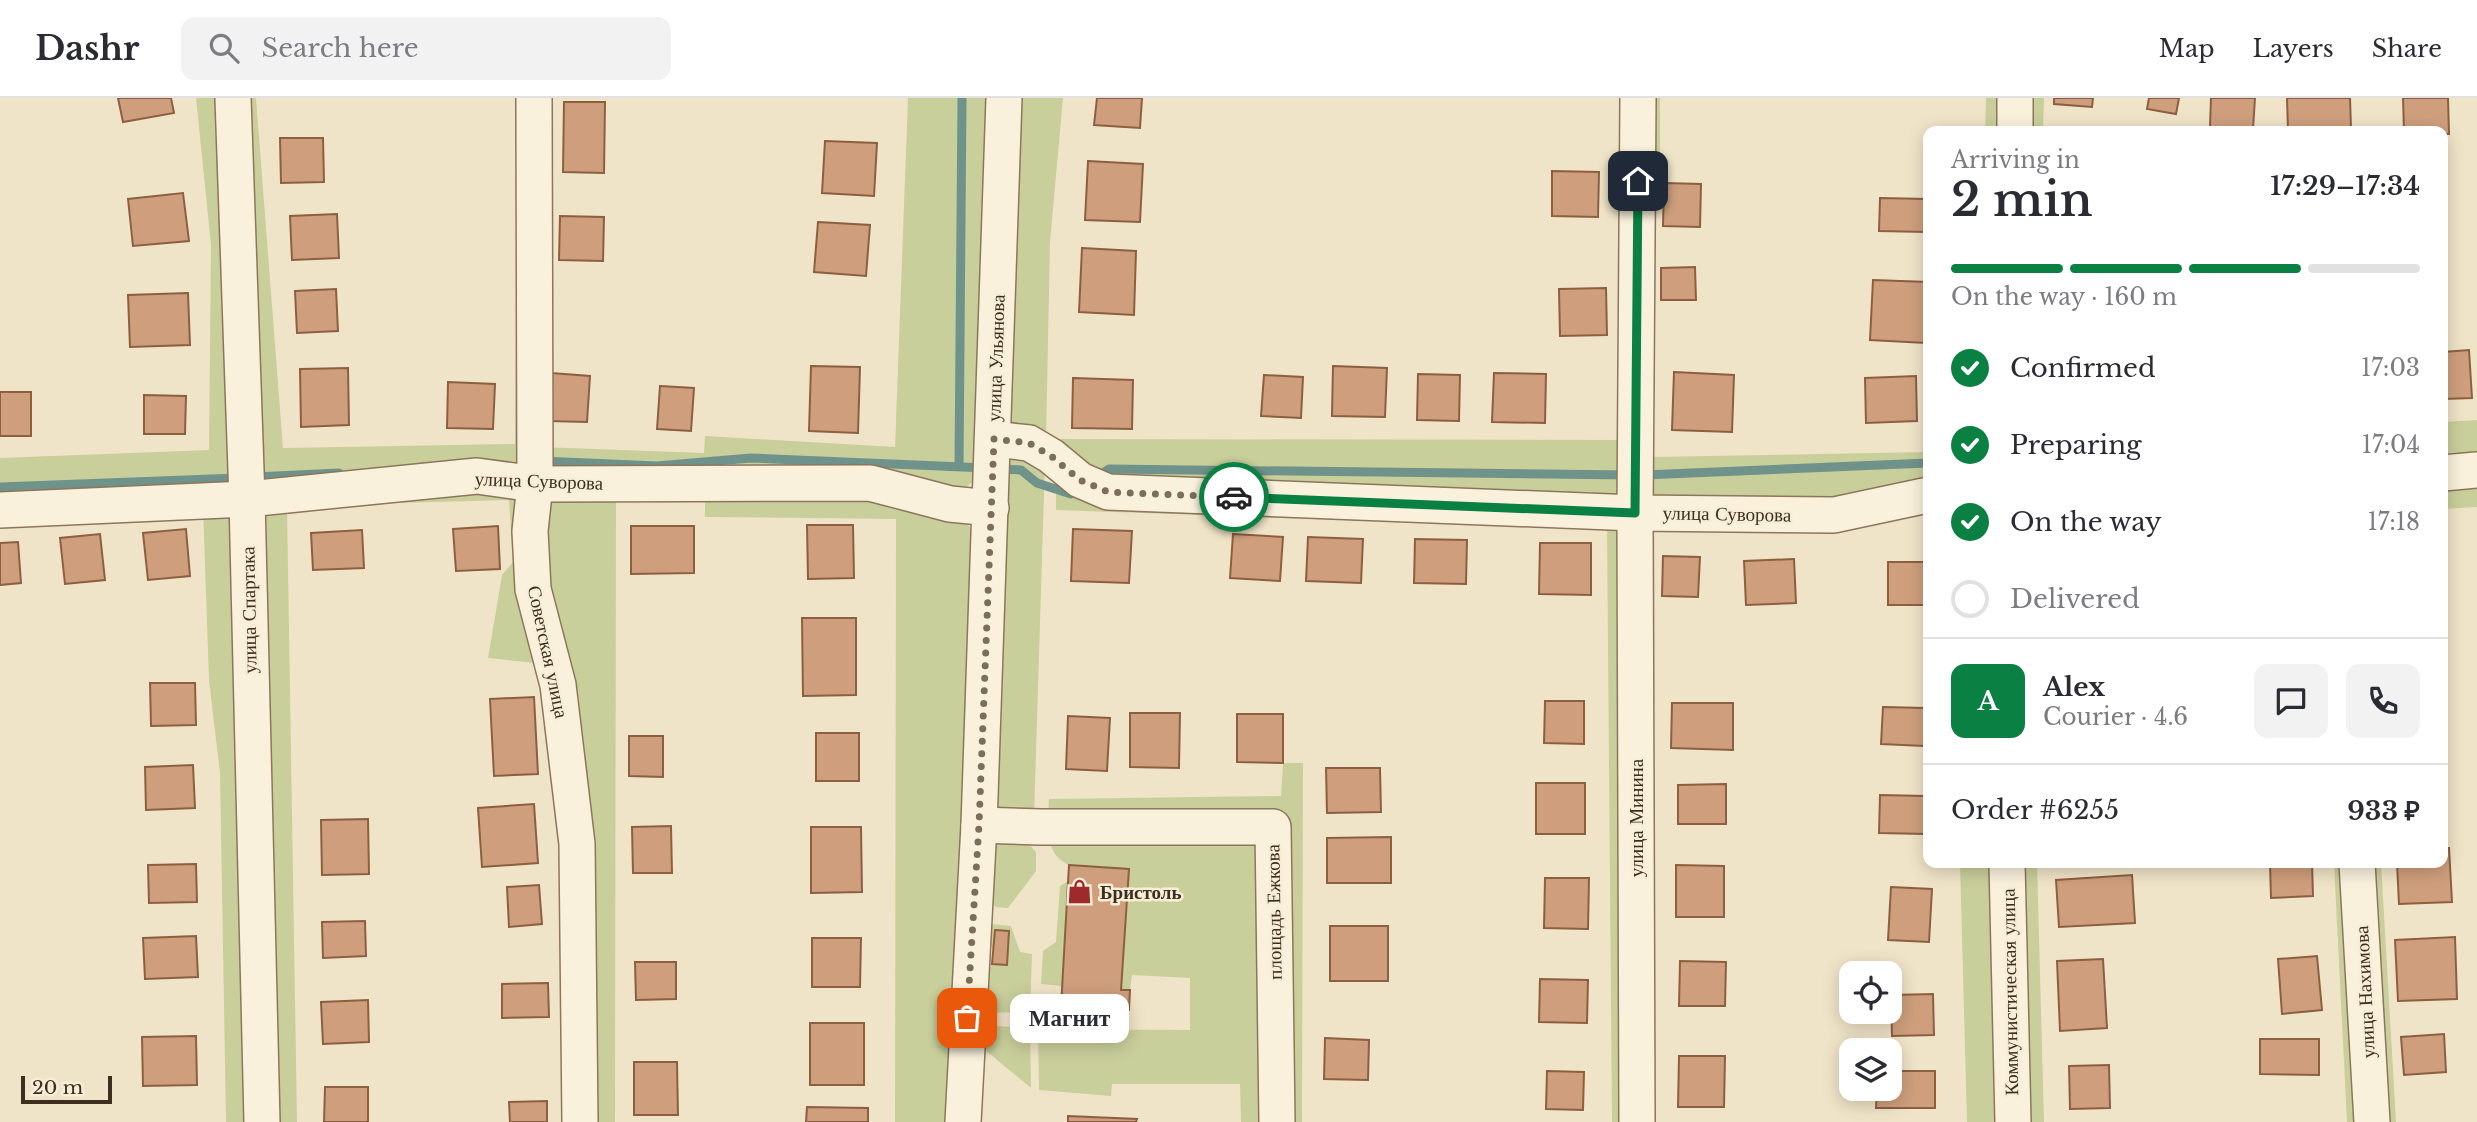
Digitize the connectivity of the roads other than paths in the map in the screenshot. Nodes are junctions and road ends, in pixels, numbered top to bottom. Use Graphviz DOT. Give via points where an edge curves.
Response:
graph roads {
  1 [pos="233,98"];
  2 [pos="534,98"];
  3 [pos="1004,98"];
  4 [pos="1639,98"];
  5 [pos="2015,98"];
  6 [pos="2015,126"];
  7 [pos="994,439"];
  8 [pos="2477,470"];
  9 [pos="2448,473"];
  10 [pos="534,484"];
  11 [pos="1923,496"];
  12 [pos="247,499"];
  13 [pos="991,508"];
  14 [pos="0,510"];
  15 [pos="1635,513"];
  16 [pos="979,825"];
  17 [pos="2007,868"];
  18 [pos="2357,868"];
  19 [pos="262,1122"];
  20 [pos="580,1122"];
  21 [pos="962,1122"];
  22 [pos="1276,1122"];
  23 [pos="1637,1122"];
  24 [pos="2013,1122"];
  25 [pos="2372,1122"];
  1 -- 12 [label="street, улица Спартака"];
  2 -- 10 [label="street, Советская улица"];
  3 -- 7 [label="street, улица Ульянова"];
  4 -- 15 [label="street, улица Минина"];
  5 -- 6 [label="street"];
  7 -- 13 [label="street, улица Ульянова"];
  7 -- 15 [label="street, улица Суворова" via="1029,443 1080,480 1108,492"];
  8 -- 9 [label="street"];
  10 -- 12 [label="street, улица Суворова" via="477,477"];
  10 -- 13 [label="street, улица Суворова" via="870,483 950,504"];
  10 -- 20 [label="street, Советская улица" via="530,531 533,589 558,685 577,844"];
  11 -- 15 [label="street, улица Суворова" via="1834,515"];
  12 -- 14 [label="street, улица Суворова"];
  12 -- 19 [label="street, улица Спартака"];
  13 -- 16 [label="street, улица Ульянова"];
  15 -- 23 [label="street, улица Минина"];
  16 -- 21 [label="street, улица Ульянова"];
  16 -- 22 [label="street, площадь Ежкова" via="1273,827"];
  17 -- 24 [label="street, Коммунистическая улица"];
  18 -- 25 [label="street, улица Нахимова"];
}
